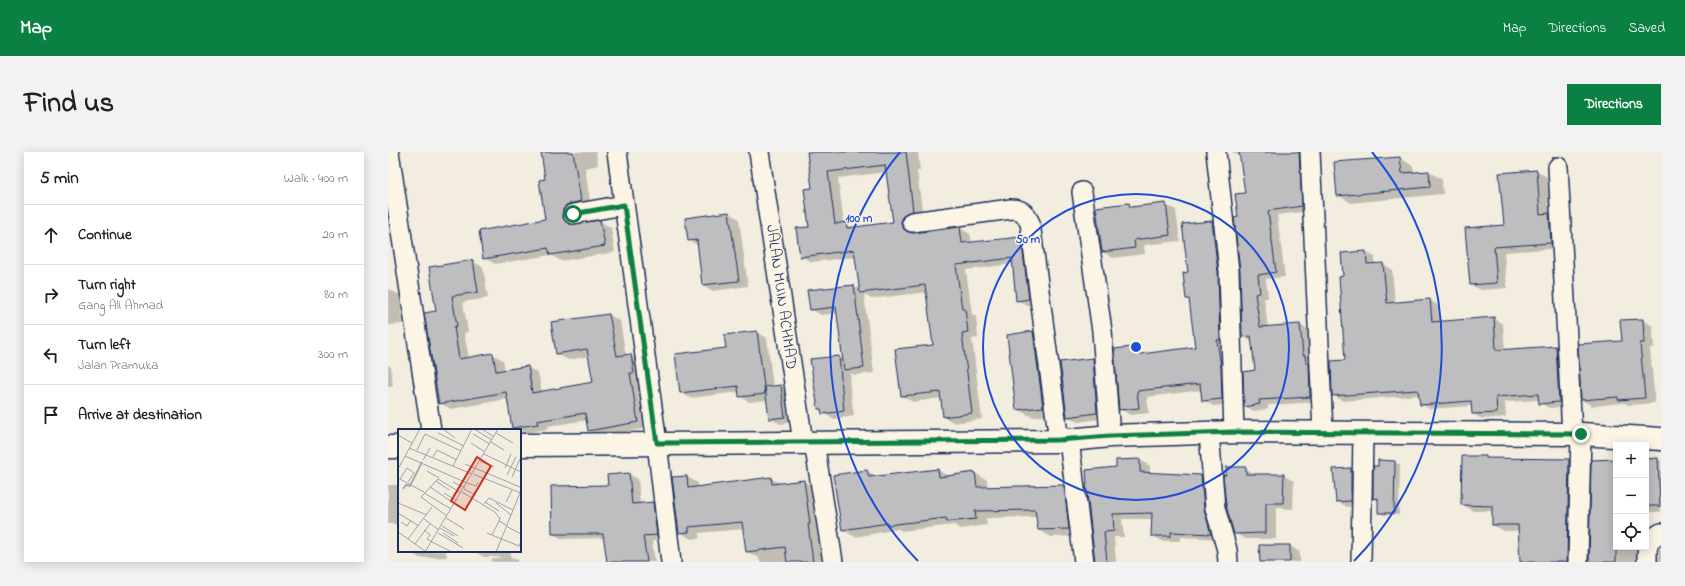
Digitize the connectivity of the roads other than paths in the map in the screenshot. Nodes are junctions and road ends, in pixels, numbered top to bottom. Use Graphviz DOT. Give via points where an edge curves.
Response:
graph roads {
  1 [pos="389,152"];
  2 [pos="617,152"];
  3 [pos="759,152"];
  4 [pos="1216,152"];
  5 [pos="1310,152"];
  6 [pos="1558,167"];
  7 [pos="1082,192"];
  8 [pos="624,205"];
  9 [pos="573,214"];
  10 [pos="912,222"];
  11 [pos="431,429"];
  12 [pos="1209,432"];
  13 [pos="1234,432"];
  14 [pos="1323,432"];
  15 [pos="1362,433"];
  16 [pos="1577,434"];
  17 [pos="1110,436"];
  18 [pos="1661,439"];
  19 [pos="1064,440"];
  20 [pos="808,442"];
  21 [pos="657,443"];
  22 [pos="521,445"];
  23 [pos="1661,533"];
  24 [pos="671,562"];
  25 [pos="833,562"];
  26 [pos="1084,562"];
  27 [pos="1228,562"];
  28 [pos="1361,562"];
  29 [pos="1578,562"];
  30 [pos="1647,562"];
  1 -- 11 [label="street"];
  2 -- 8 [label="street"];
  3 -- 20 [label="street, JALAN MUIN ACHMAD"];
  4 -- 13 [label="street" via="1229,271"];
  5 -- 14 [label="street"];
  6 -- 16 [label="street"];
  7 -- 17 [label="street" via="1102,331"];
  8 -- 9 [label="street"];
  8 -- 21 [label="street"];
  10 -- 19 [label="street" via="1011,209 1020,209 1025,213 1030,223"];
  12 -- 13 [label="street"];
  12 -- 17 [label="street"];
  12 -- 27 [label="street" via="1215,508"];
  13 -- 14 [label="street"];
  14 -- 15 [label="street"];
  15 -- 16 [label="street"];
  15 -- 28 [label="street"];
  16 -- 18 [label="street"];
  16 -- 29 [label="street"];
  17 -- 19 [label="street"];
  19 -- 20 [label="street"];
  19 -- 26 [label="street"];
  20 -- 21 [label="street"];
  20 -- 25 [label="street, JALAN MUIN ACHMAD"];
  21 -- 22 [label="street"];
  21 -- 24 [label="street"];
  23 -- 30 [label="street" via="1652,538 1647,546"];
}
